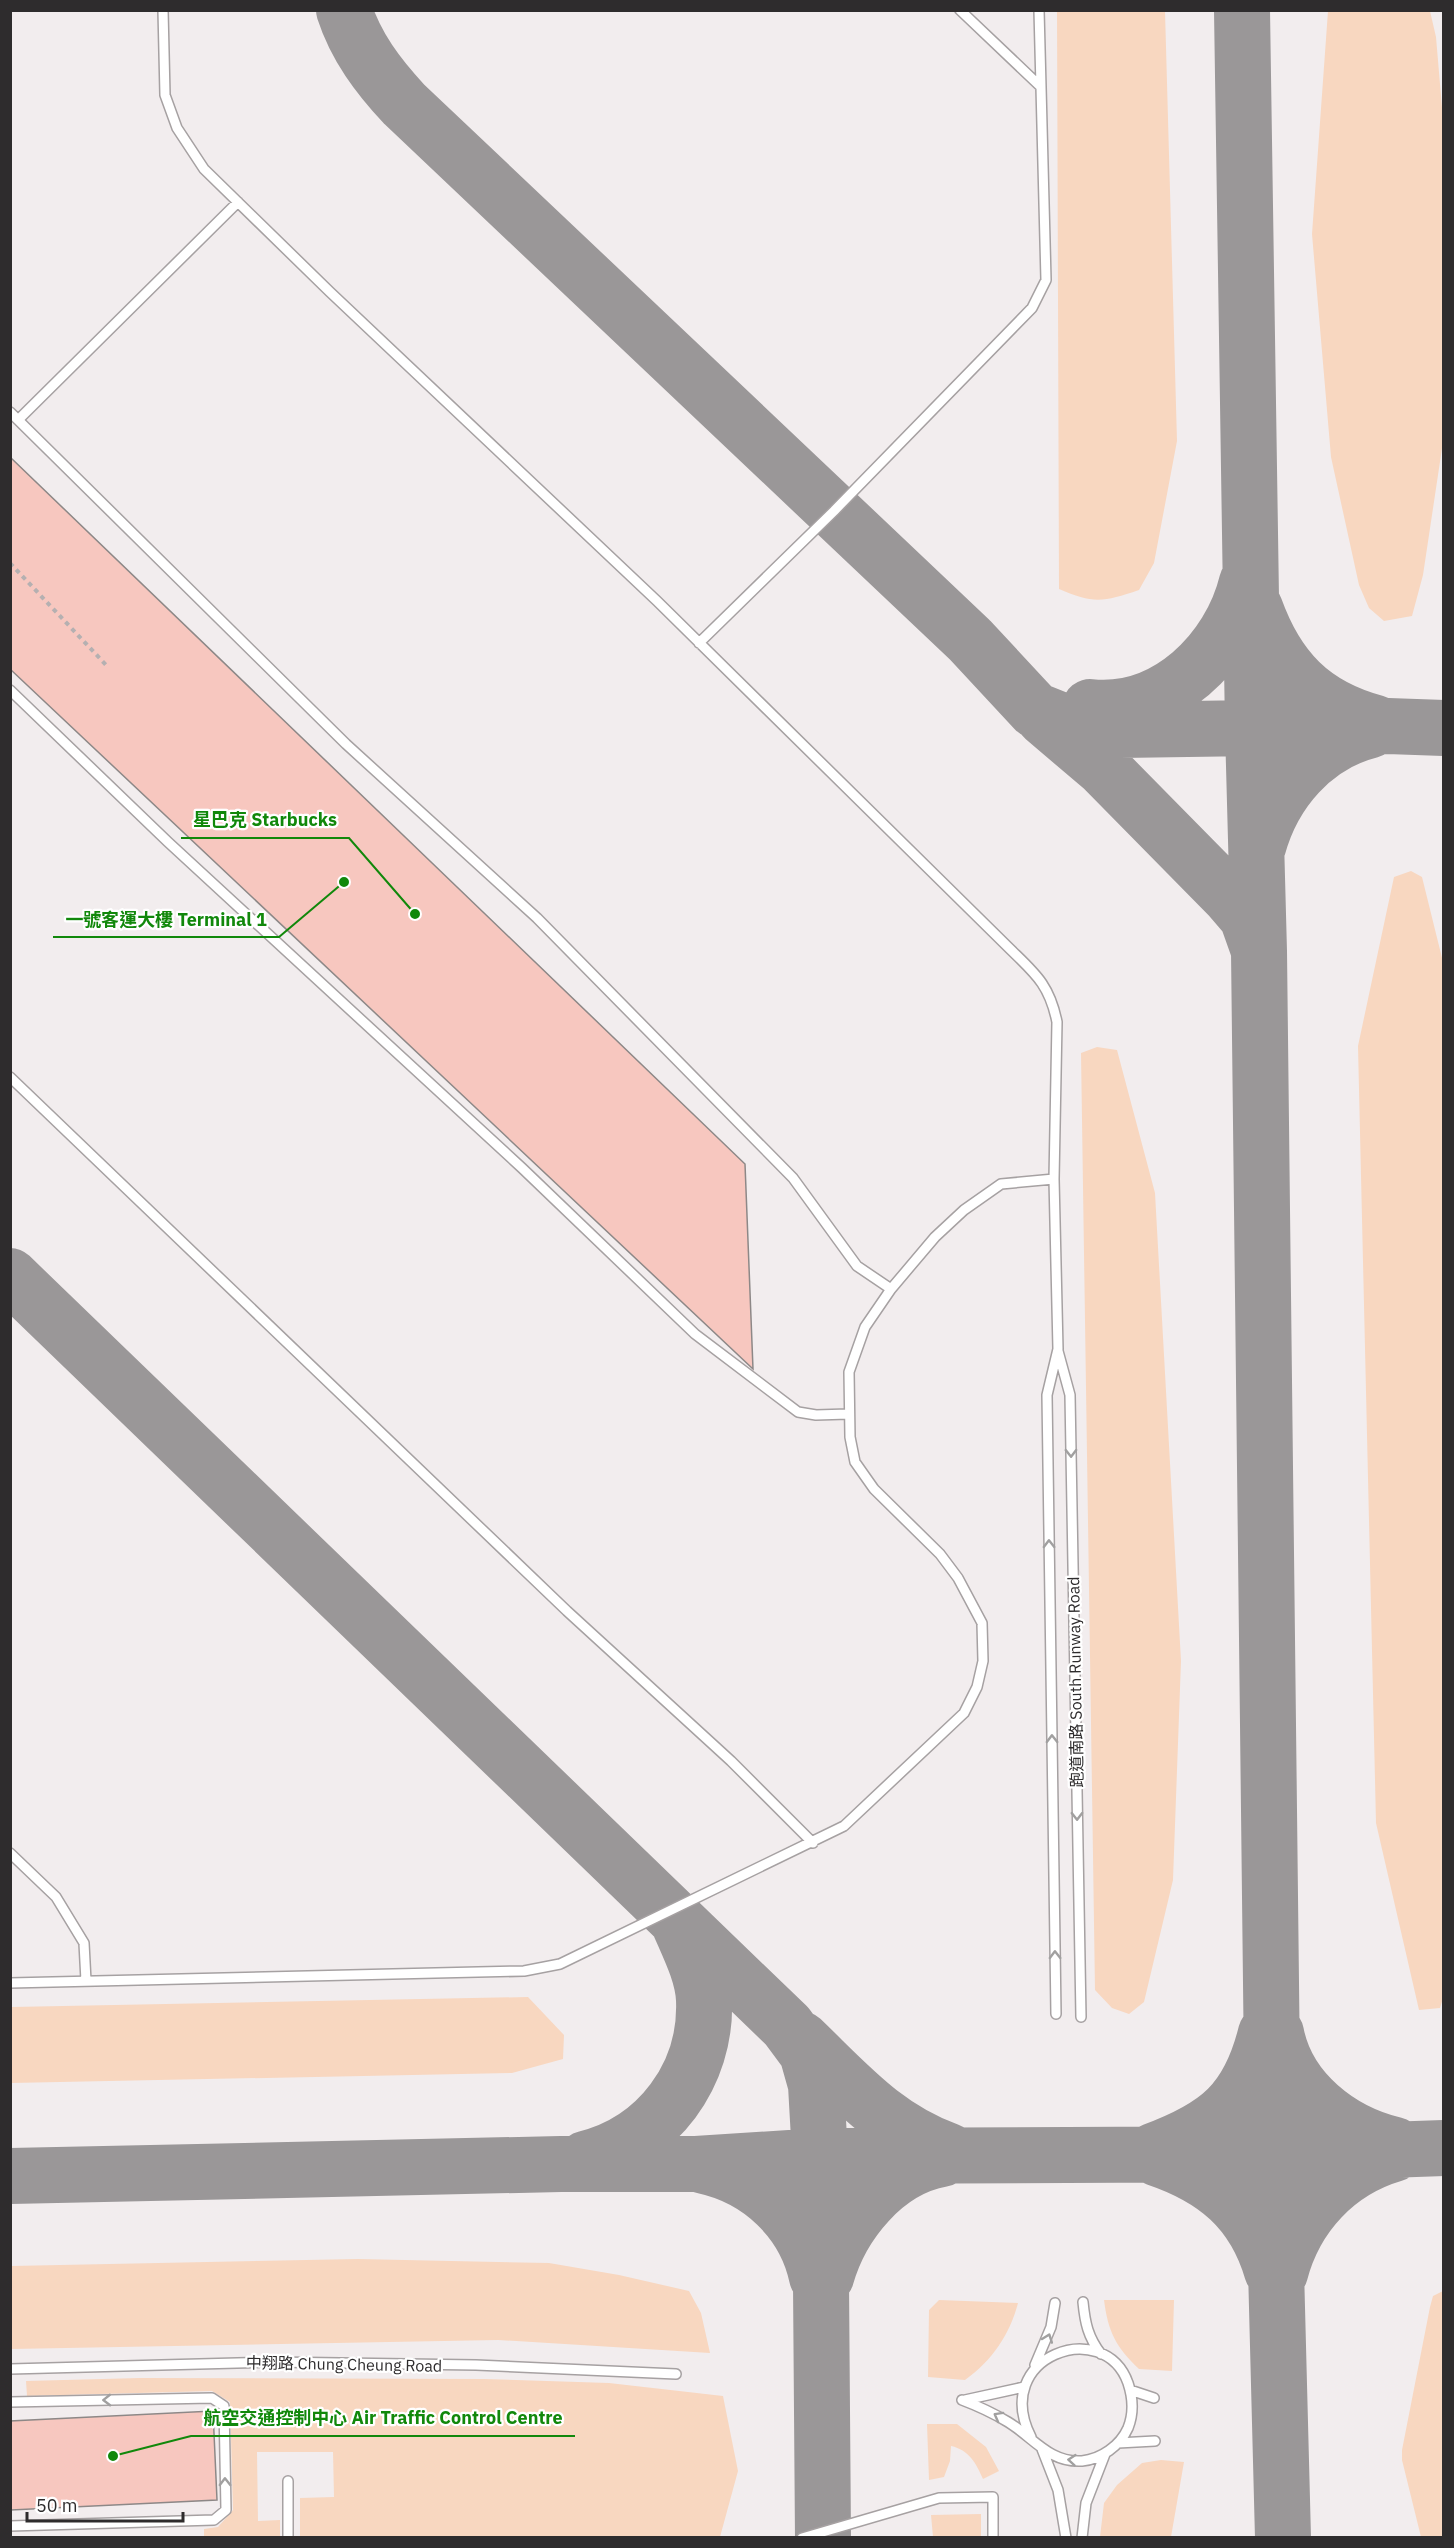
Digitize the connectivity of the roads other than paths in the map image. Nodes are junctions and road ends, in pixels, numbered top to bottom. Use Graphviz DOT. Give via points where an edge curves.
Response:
graph roads {
  1 [pos="163,10"];
  2 [pos="960,10"];
  3 [pos="1039,10"];
  4 [pos="1041,87"];
  5 [pos="238,202"];
  6 [pos="10,412"];
  7 [pos="18,420"];
  8 [pos="699,644"];
  9 [pos="10,690"];
  10 [pos="10,1077"];
  11 [pos="1054,1179"];
  12 [pos="891,1289"];
  13 [pos="1058,1349"];
  14 [pos="848,1413"];
  15 [pos="813,1843"];
  16 [pos="10,1853"];
  17 [pos="86,1981"];
  18 [pos="10,1983"];
  19 [pos="1056,2014"];
  20 [pos="1081,2017"];
  21 [pos="1083,2302"];
  22 [pos="1055,2303"];
  23 [pos="1101,2354"];
  24 [pos="10,2369"];
  25 [pos="1033,2370"];
  26 [pos="676,2374"];
  27 [pos="1024,2387"];
  28 [pos="1130,2390"];
  29 [pos="1154,2398"];
  30 [pos="10,2402"];
  31 [pos="1030,2437"];
  32 [pos="1155,2441"];
  33 [pos="1118,2443"];
  34 [pos="1042,2449"];
  35 [pos="1105,2454"];
  36 [pos="288,2481"];
  37 [pos="10,2526"];
  38 [pos="288,2538"];
  39 [pos="802,2538"];
  40 [pos="993,2538"];
  41 [pos="1065,2538"];
  42 [pos="1082,2538"];
  1 -- 5 [label="lane, 跑道南路 South Runway Road" via="165,95 177,128 204,169"];
  2 -- 4 [label="lane"];
  3 -- 4 [label="lane"];
  4 -- 8 [label="lane" via="1046,280 1032,308"];
  5 -- 7 [label="lane"];
  5 -- 8 [label="lane, 跑道南路 South Runway Road"];
  6 -- 7 [label="lane"];
  7 -- 12 [label="lane" via="346,744 537,918 793,1178 858,1266"];
  8 -- 11 [label="lane, 跑道南路 South Runway Road" via="1039,978 1052,998 1057,1022"];
  9 -- 14 [label="lane" via="695,1334 798,1412"];
  10 -- 15 [label="lane"];
  11 -- 12 [label="lane" via="1001,1184 935,1237"];
  11 -- 13 [label="lane, 跑道南路 South Runway Road"];
  12 -- 14 [label="lane" via="865,1327 856,1349 849,1372"];
  19 -- 13 [label="lane, 跑道南路 South Runway Road, one-way" via="1047,1395"];
  13 -- 20 [label="lane, 跑道南路 South Runway Road, one-way" via="1070,1395"];
  14 -- 15 [label="lane" via="855,1461 862,1475 940,1554 970,1600 982,1623 983,1661 977,1687 964,1713 844,1826"];
  15 -- 17 [label="lane" via="551,1966 524,1971"];
  16 -- 17 [label="lane" via="56,1897 84,1943"];
  17 -- 18 [label="lane"];
  21 -- 23 [label="lane" via="1090,2340"];
  25 -- 22 [label="lane, one-way" via="1052,2327"];
  23 -- 25 [label="lane" via="1084,2349 1065,2350 1047,2357"];
  23 -- 28 [label="lane" via="1115,2364"];
  24 -- 26 [label="lane, 中翔路 Chung Cheung Road" via="272,2362 476,2365"];
  25 -- 27 [label="lane"];
  27 -- 31 [label="lane" via="1021,2406"];
  31 -- 27 [label="lane, one-way" via="985,2409 962,2400"];
  28 -- 29 [label="lane"];
  28 -- 33 [label="lane" via="1132,2412"];
  37 -- 30 [label="lane, one-way" via="214,2520 226,2510 224,2406 212,2398"];
  31 -- 34 [label="lane"];
  32 -- 33 [label="lane"];
  33 -- 35 [label="lane"];
  35 -- 34 [label="lane, one-way" via="1072,2461 1056,2458"];
  34 -- 41 [label="lane" via="1058,2490"];
  35 -- 42 [label="lane" via="1086,2503"];
  36 -- 38 [label="lane"];
  39 -- 40 [label="lane" via="939,2498 993,2497"];
}
